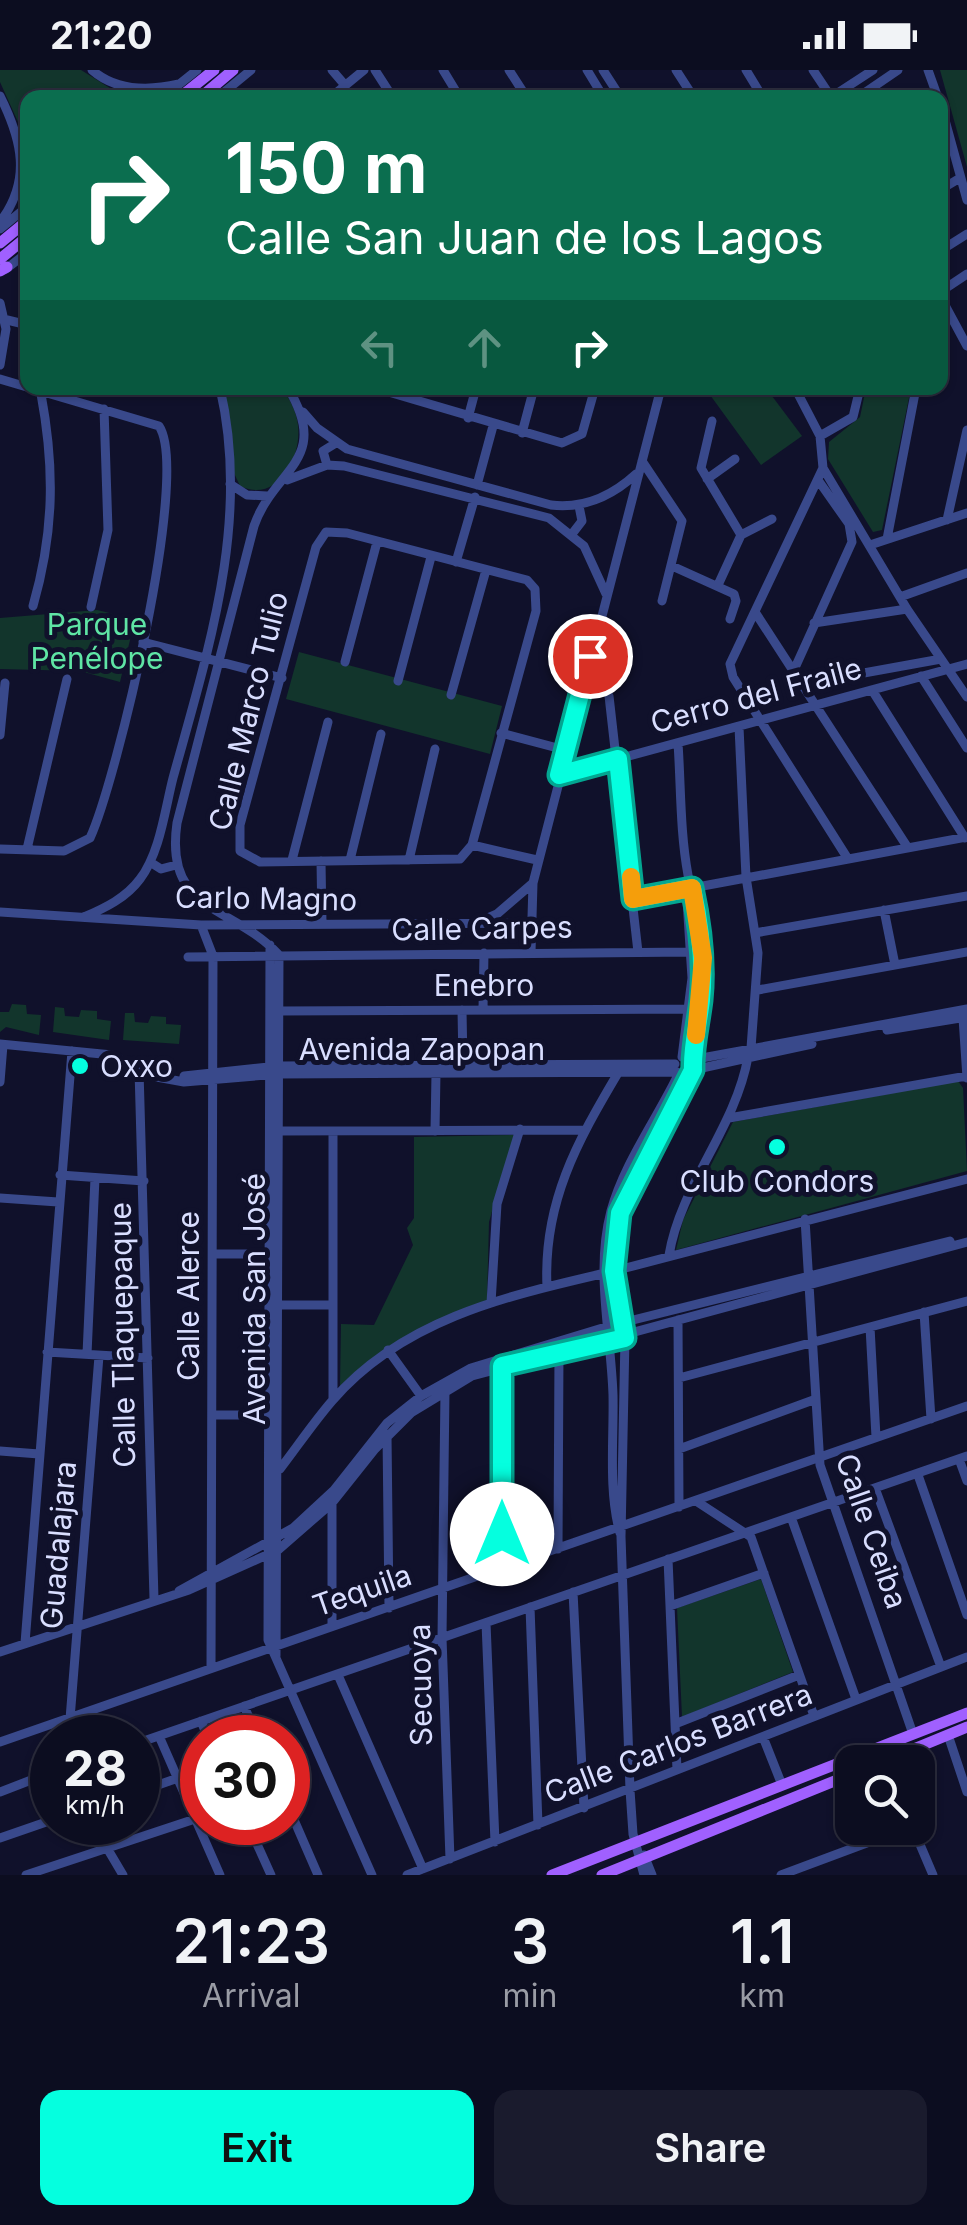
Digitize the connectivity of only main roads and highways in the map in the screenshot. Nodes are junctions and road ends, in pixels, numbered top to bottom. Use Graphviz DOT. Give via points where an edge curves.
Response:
graph roads {
  1 [pos="206,70"];
  2 [pos="214,70"];
  3 [pos="233,70"];
  4 [pos="181,90"];
  5 [pos="182,90"];
  6 [pos="210,90"];
  7 [pos="20,246"];
  8 [pos="2,268"];
  9 [pos="967,1713"];
  10 [pos="967,1728"];
  11 [pos="931,1745"];
  12 [pos="835,1781"];
  13 [pos="638,1864"];
  14 [pos="552,1875"];
  15 [pos="602,1875"];
  1 -- 4 [label="main road"];
  2 -- 5 [label="main road"];
  3 -- 6 [label="main road"];
  7 -- 8 [label="main road"];
  9 -- 14 [label="main road"];
  10 -- 11 [label="main road"];
  12 -- 13 [label="main road"];
  13 -- 15 [label="main road"];
}
